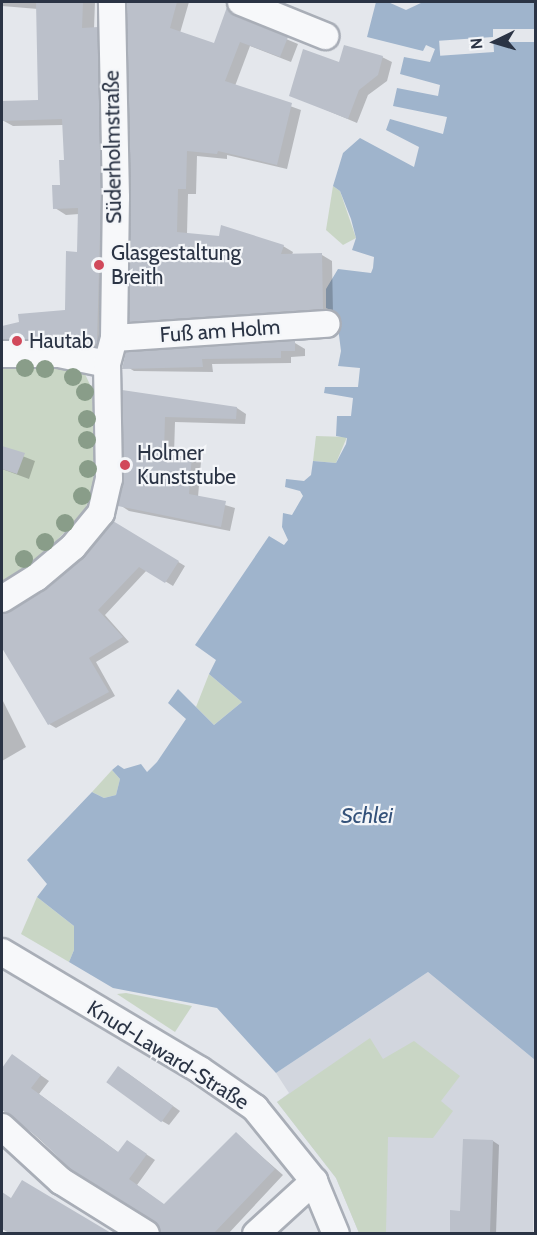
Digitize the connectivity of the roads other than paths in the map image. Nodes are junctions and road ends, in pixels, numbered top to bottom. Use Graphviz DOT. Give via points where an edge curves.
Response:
graph roads {
  1 [pos="112,2"];
  2 [pos="241,2"];
  3 [pos="325,36"];
  4 [pos="327,324"];
  5 [pos="114,338"];
  6 [pos="2,354"];
  7 [pos="107,364"];
  8 [pos="2,599"];
  9 [pos="2,952"];
  10 [pos="2,1127"];
  11 [pos="314,1181"];
  12 [pos="146,1233"];
  13 [pos="256,1233"];
  14 [pos="336,1233"];
  1 -- 5 [label="street, Süderholmstraße"];
  2 -- 3 [label="street"];
  4 -- 5 [label="street, Fuß am Holm"];
  5 -- 7 [label="street, Süderholmstraße"];
  6 -- 7 [label="street" via="59,354"];
  7 -- 8 [label="street, Süderholmstraße" via="109,479 101,513 73,547 36,578"];
  9 -- 11 [label="street, Knud-Laward-Straße" via="200,1070 255,1108"];
  10 -- 12 [label="street" via="61,1181"];
  11 -- 13 [label="street"];
  11 -- 14 [label="street, Knud-Laward-Straße"];
}
